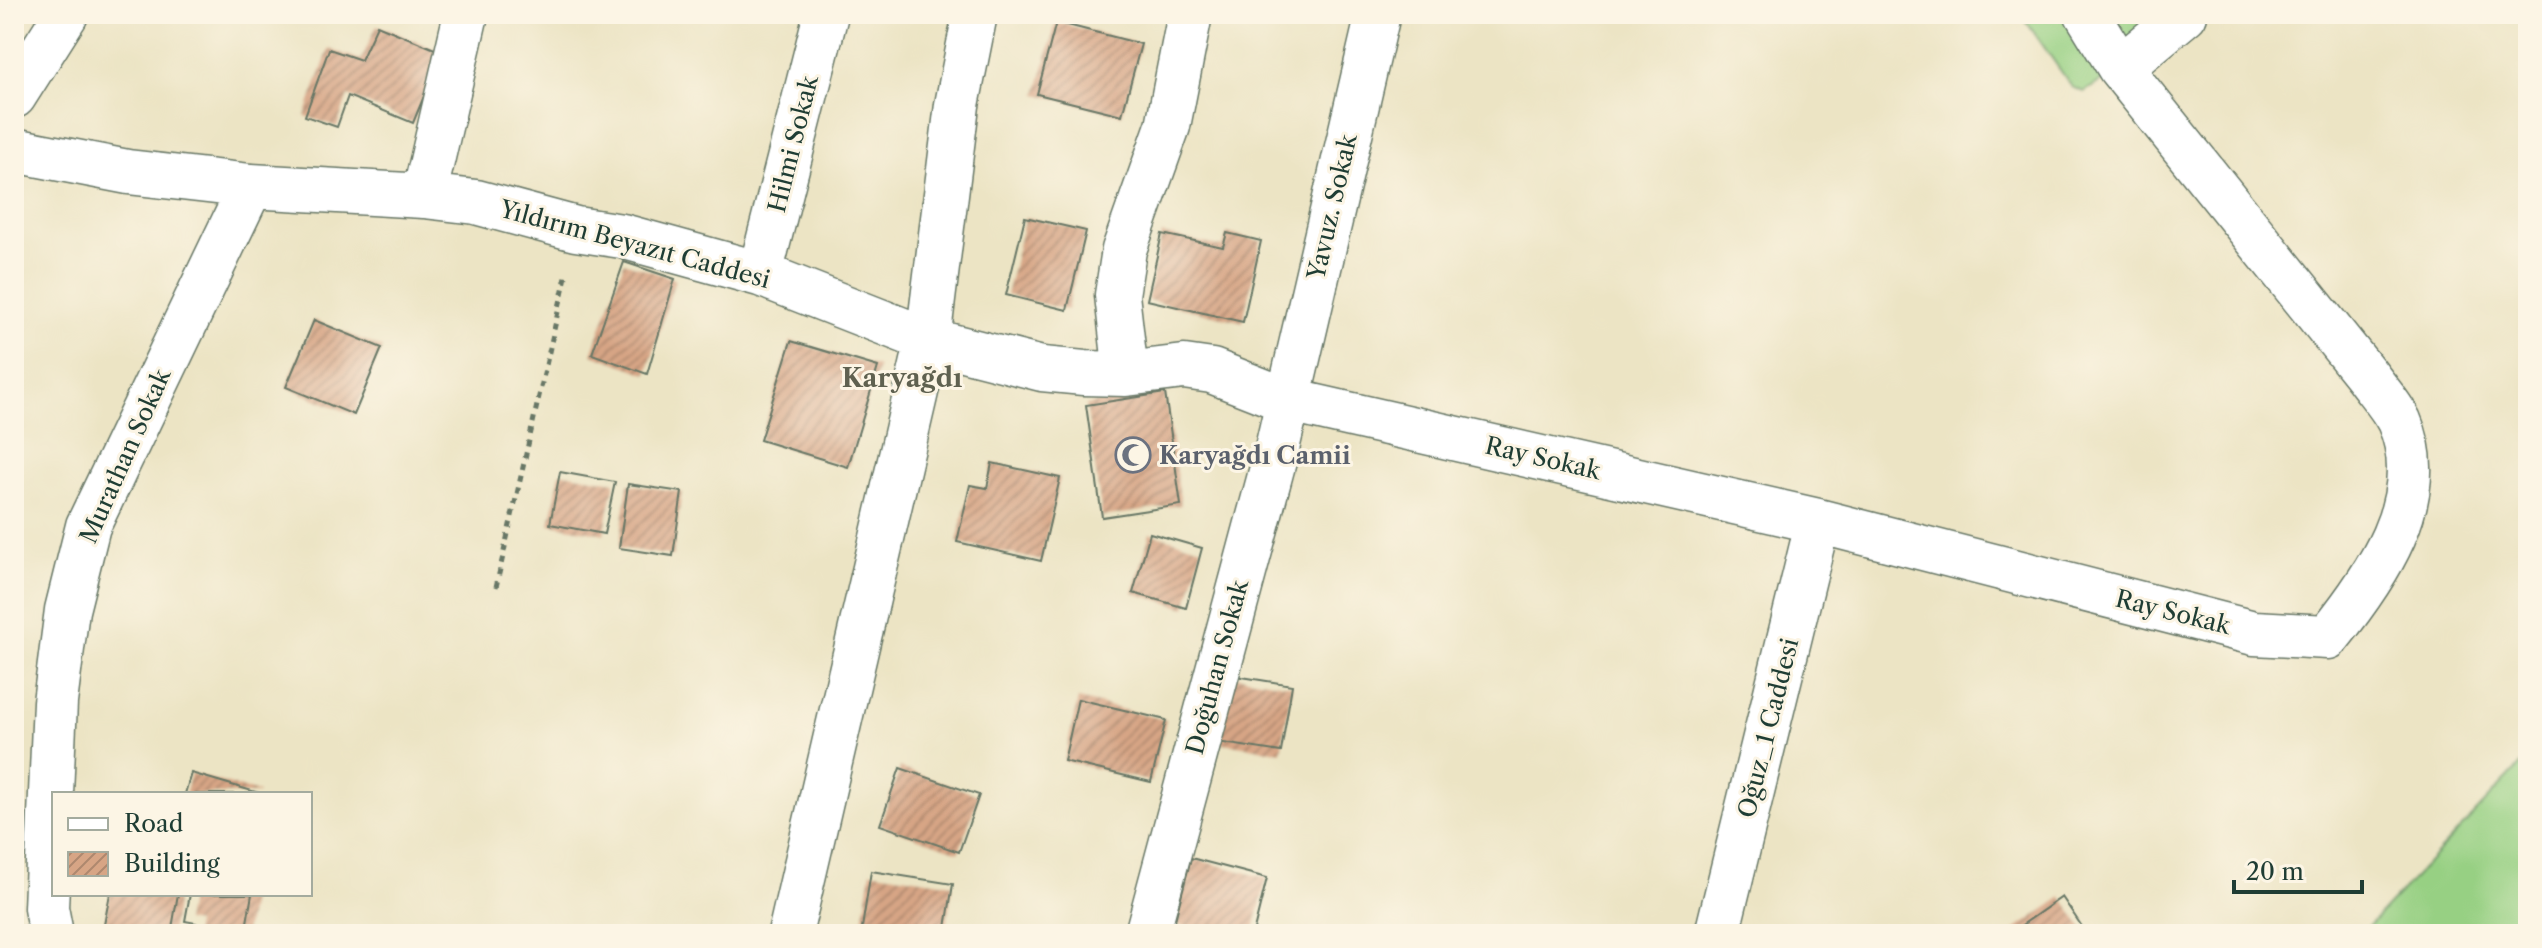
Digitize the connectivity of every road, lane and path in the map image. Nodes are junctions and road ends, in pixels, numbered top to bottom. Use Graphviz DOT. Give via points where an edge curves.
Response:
graph roads {
  1 [pos="66,14"];
  2 [pos="466,14"];
  3 [pos="826,14"];
  4 [pos="975,14"];
  5 [pos="1190,14"];
  6 [pos="1378,14"];
  7 [pos="2087,14"];
  8 [pos="2185,14"];
  9 [pos="2120,68"];
  10 [pos="14,96"];
  11 [pos="14,150"];
  12 [pos="251,186"];
  13 [pos="424,196"];
  14 [pos="576,229"];
  15 [pos="760,274"];
  16 [pos="928,340"];
  17 [pos="1126,374"];
  18 [pos="1286,400"];
  19 [pos="1818,521"];
  20 [pos="496,587"];
  21 [pos="51,934"];
  22 [pos="790,934"];
  23 [pos="1147,934"];
  24 [pos="1717,934"];
  1 -- 10 [label="street"];
  2 -- 13 [label="street"];
  3 -- 15 [label="street, Hilmi Sokak"];
  4 -- 16 [label="street" via="957,105"];
  5 -- 17 [label="street" via="1168,126 1124,250 1117,295"];
  6 -- 18 [label="street, Yavuz. Sokak"];
  7 -- 9 [label="street, Ray Sokak"];
  8 -- 9 [label="street"];
  9 -- 19 [label="street, Ray Sokak" via="2399,421 2411,468 2396,535 2362,594 2328,637 2254,633"];
  11 -- 12 [label="street, Yıldırım Beyazıt Caddesi" via="128,172"];
  12 -- 13 [label="street, Yıldırım Beyazıt Caddesi"];
  12 -- 21 [label="street, Murathan Sokak" via="88,526 67,610 55,702 46,908"];
  13 -- 14 [label="street, Yıldırım Beyazıt Caddesi" via="476,202"];
  14 -- 15 [label="street, Yıldırım Beyazıt Caddesi" via="622,236"];
  14 -- 20 [label="path"];
  15 -- 16 [label="street, Yıldırım Beyazıt Caddesi"];
  16 -- 17 [label="street, Yıldırım Beyazıt Caddesi" via="1042,369"];
  16 -- 22 [label="street"];
  17 -- 18 [label="street, Yıldırım Beyazıt Caddesi" via="1184,367 1212,371"];
  18 -- 19 [label="street, Ray Sokak"];
  18 -- 23 [label="street, Doğuhan Sokak"];
  19 -- 24 [label="street, Oğuz_1 Caddesi"];
}
